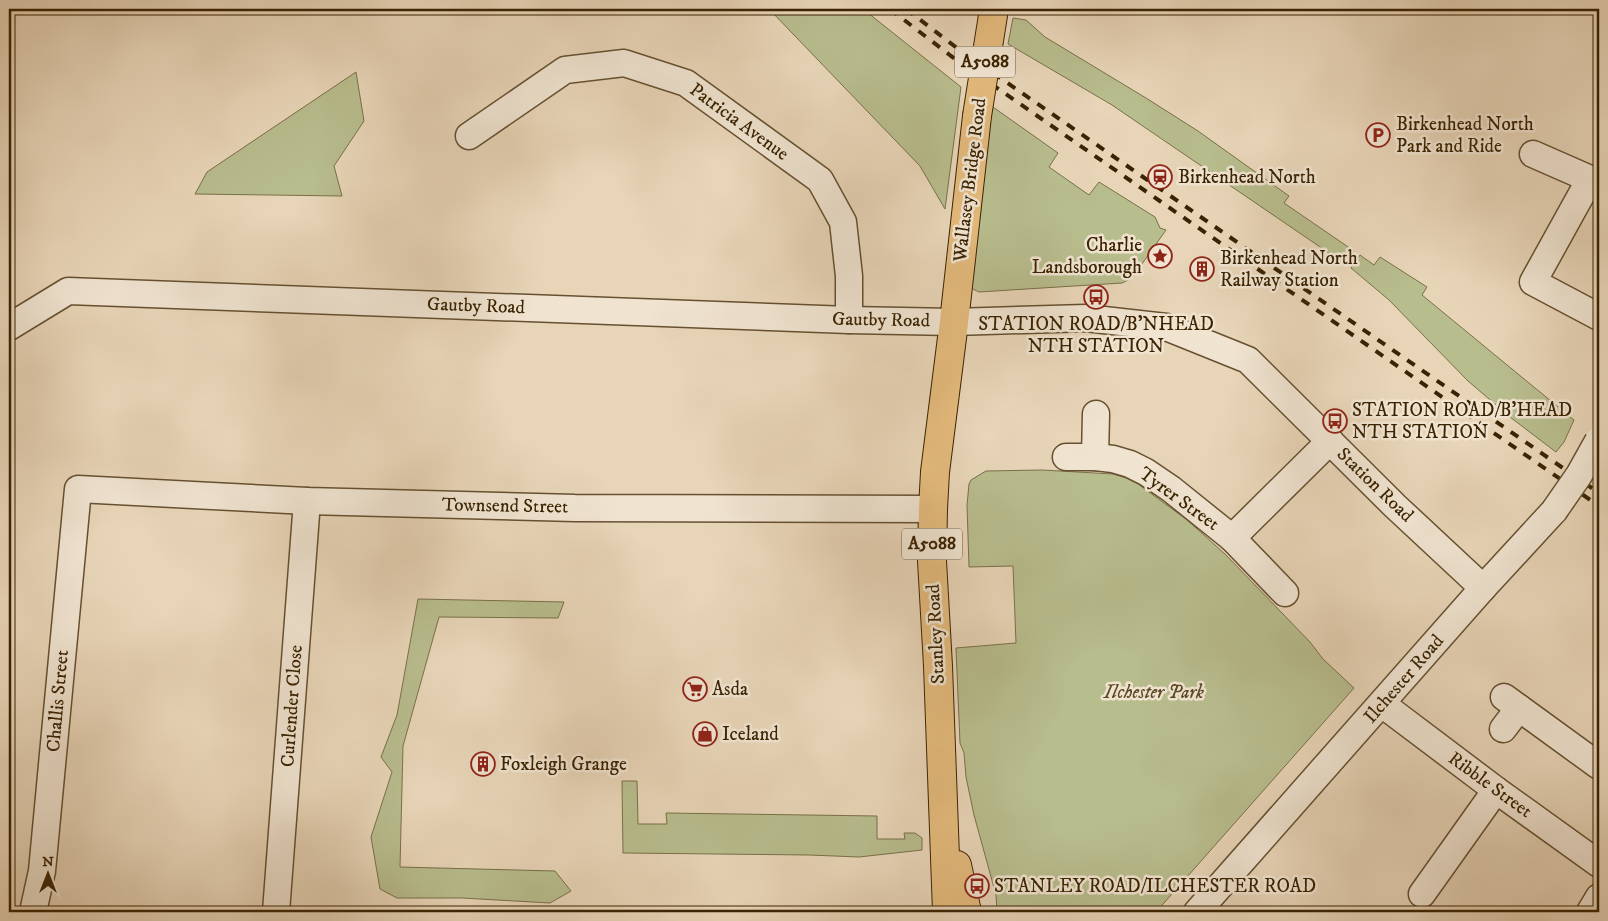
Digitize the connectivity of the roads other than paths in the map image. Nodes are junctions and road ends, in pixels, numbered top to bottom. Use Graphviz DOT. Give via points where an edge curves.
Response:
graph roads {
  1 [pos="994,9"];
  2 [pos="469,136"];
  3 [pos="1533,154"];
  4 [pos="1599,317"];
  5 [pos="849,320"];
  6 [pos="954,322"];
  7 [pos="9,327"];
  8 [pos="1096,414"];
  9 [pos="1599,440"];
  10 [pos="1330,441"];
  11 [pos="1066,457"];
  12 [pos="1095,457"];
  13 [pos="78,489"];
  14 [pos="307,501"];
  15 [pos="933,509"];
  16 [pos="1232,538"];
  17 [pos="1483,588"];
  18 [pos="1284,593"];
  19 [pos="1382,704"];
  20 [pos="1503,729"];
  21 [pos="1599,766"];
  22 [pos="942,768"];
  23 [pos="1496,790"];
  24 [pos="1599,864"];
  25 [pos="1422,894"];
  26 [pos="1599,897"];
  27 [pos="33,912"];
  28 [pos="276,912"];
  29 [pos="947,912"];
  30 [pos="967,912"];
  31 [pos="1197,912"];
  32 [pos="1590,912"];
  1 -- 6 [label="main road, Wallasey Bridge Road / A5088, bridge" via="976,116"];
  2 -- 5 [label="street, Patricia Avenue" via="565,70 624,64 686,83 820,180 843,222 849,276"];
  3 -- 4 [label="street" via="1590,179 1533,282"];
  5 -- 6 [label="street, Gautby Road"];
  5 -- 7 [label="street, Gautby Road" via="68,291"];
  6 -- 10 [label="street, Station Road" via="1086,318 1166,327 1248,360"];
  6 -- 15 [label="main road, Stanley Road / A5088"];
  8 -- 12 [label="street"];
  9 -- 17 [label="street, Ilchester Road, bridge" via="1554,511"];
  10 -- 16 [label="street, Tyrer Street"];
  10 -- 17 [label="street, Station Road"];
  11 -- 12 [label="street, Tyrer Street"];
  12 -- 16 [label="street, Tyrer Street" via="1122,461 1146,472"];
  13 -- 14 [label="street, Townsend Street"];
  13 -- 27 [label="street, Challis Street" via="42,871"];
  14 -- 15 [label="street, Townsend Street" via="575,508"];
  14 -- 28 [label="street, Curlender Close"];
  15 -- 22 [label="main road, Stanley Road / A5088" via="932,561"];
  16 -- 18 [label="street, Tyrer Street"];
  17 -- 19 [label="street, Ilchester Road"];
  19 -- 23 [label="street, Ribble Street"];
  19 -- 31 [label="street, Ilchester Road"];
  20 -- 21 [label="street" via="1512,702"];
  22 -- 29 [label="main road, Stanley Road / A5088"];
  22 -- 30 [label="main road, Stanley Road / A5088"];
  23 -- 24 [label="street, Ribble Street"];
  23 -- 25 [label="street"];
  26 -- 32 [label="street"];
}
